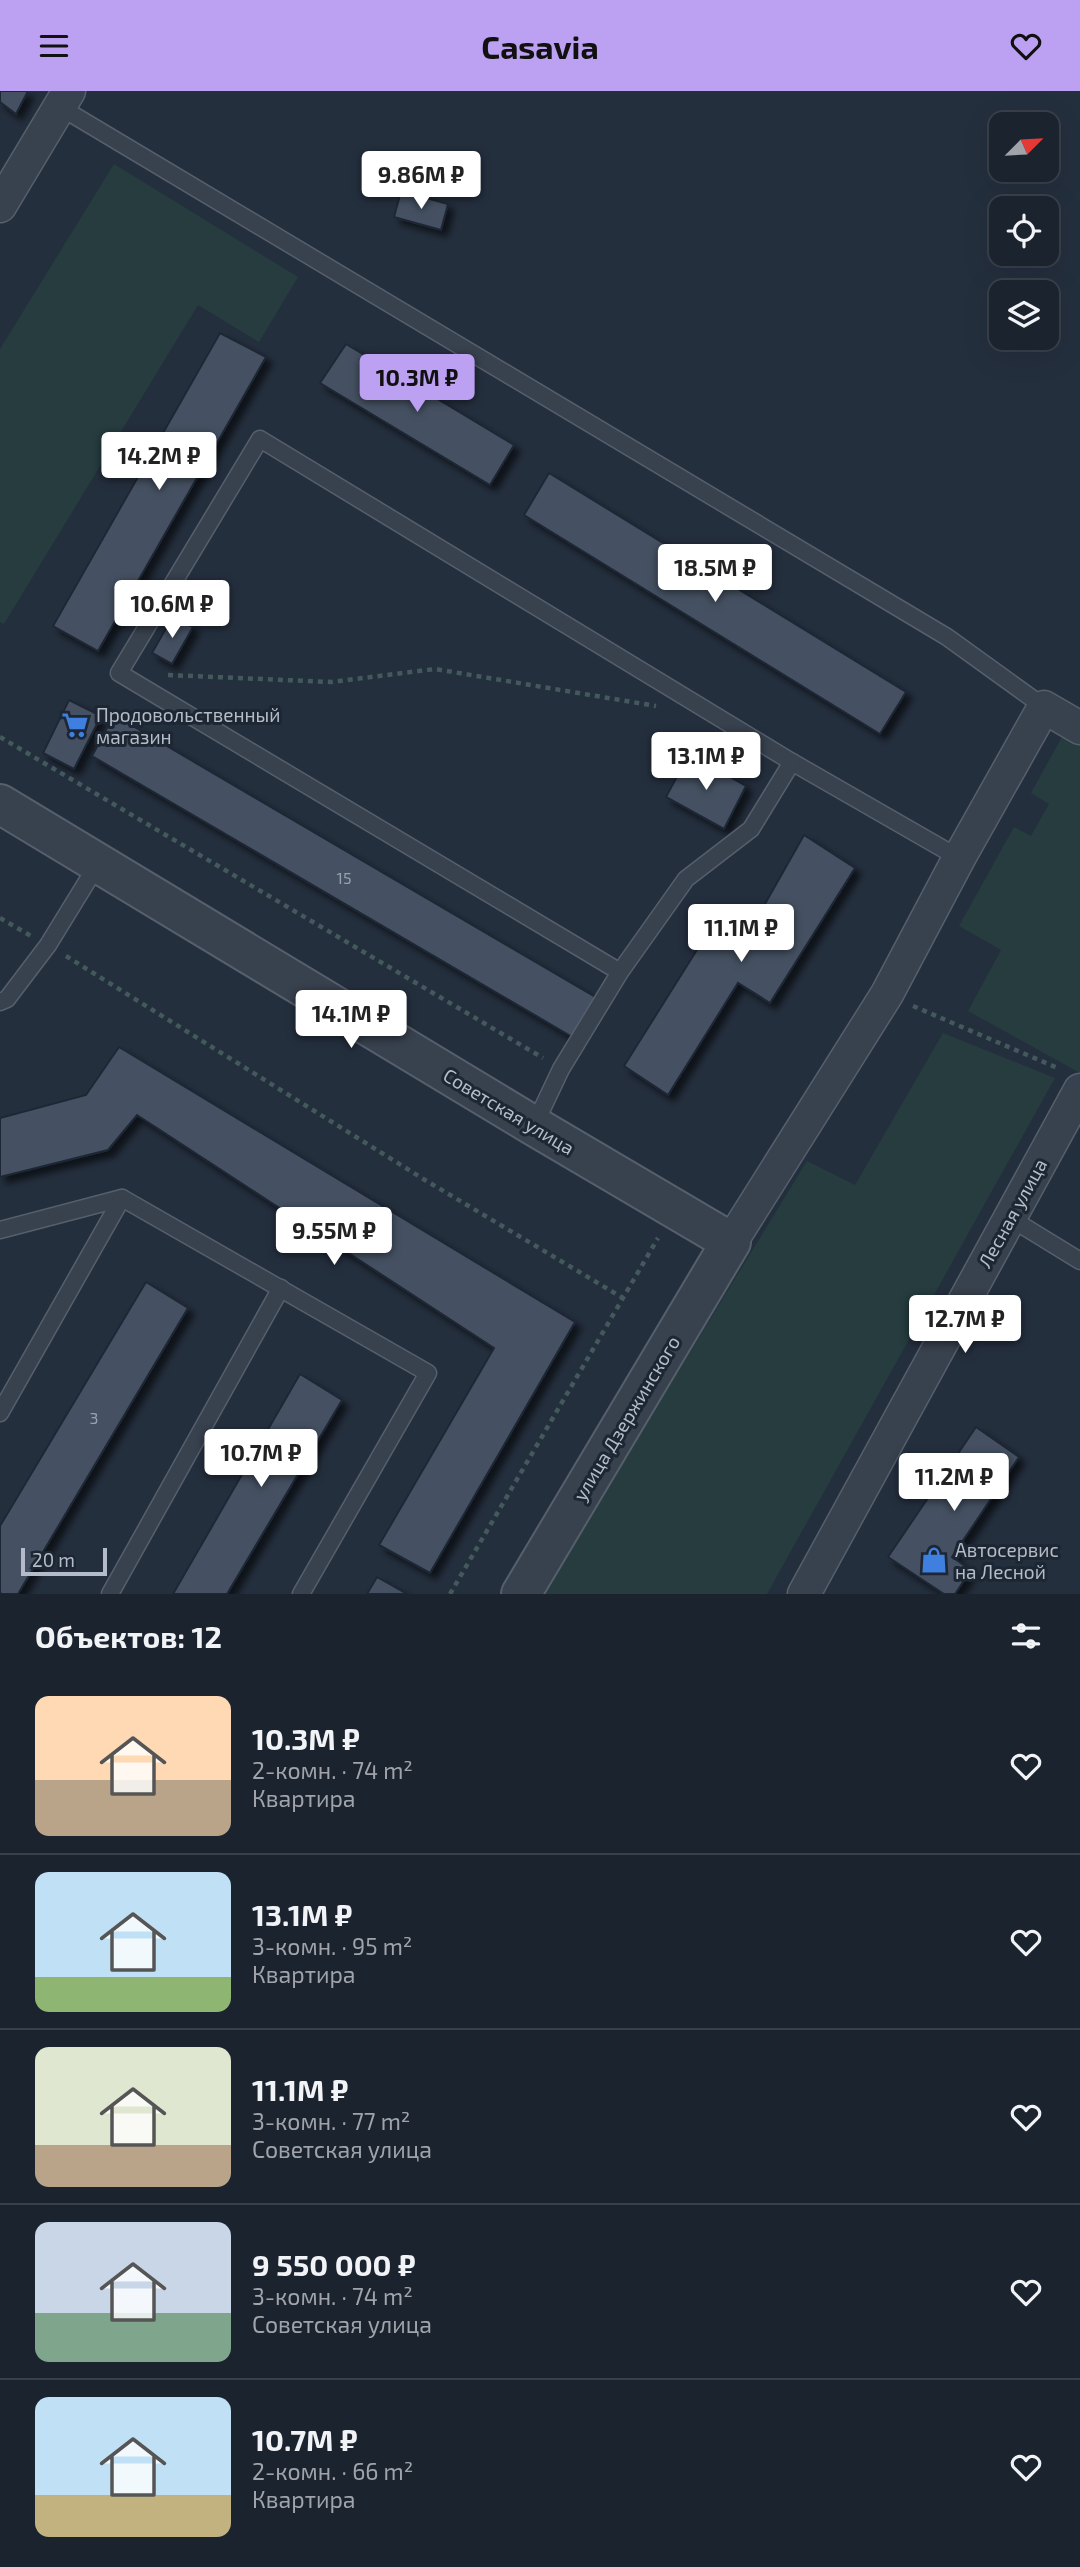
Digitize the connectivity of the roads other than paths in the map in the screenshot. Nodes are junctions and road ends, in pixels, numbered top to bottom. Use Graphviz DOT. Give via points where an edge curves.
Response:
graph roads {
  1 [pos="65,99"];
  2 [pos="0,206"];
  3 [pos="1044,707"];
  4 [pos="1080,727"];
  5 [pos="792,762"];
  6 [pos="0,804"];
  7 [pos="959,858"];
  8 [pos="99,862"];
  9 [pos="620,972"];
  10 [pos="0,1002"];
  11 [pos="1074,1081"];
  12 [pos="534,1126"];
  13 [pos="122,1198"];
  14 [pos="1010,1218"];
  15 [pos="0,1230"];
  16 [pos="731,1242"];
  17 [pos="1080,1261"];
  18 [pos="281,1288"];
  19 [pos="0,1413"];
  20 [pos="110,1594"];
  21 [pos="302,1594"];
  22 [pos="522,1594"];
  23 [pos="804,1594"];
  1 -- 2 [label="street"];
  1 -- 3 [label="lane" via="947,637"];
  3 -- 4 [label="street"];
  3 -- 7 [label="street"];
  5 -- 7 [label="lane"];
  5 -- 9 [label="lane" via="751,828 686,879"];
  5 -- 9 [label="lane" via="260,439 119,673"];
  6 -- 8 [label="street, Советская улица"];
  7 -- 16 [label="street" via="887,995"];
  8 -- 10 [label="lane" via="48,945"];
  8 -- 12 [label="street, Советская улица"];
  9 -- 12 [label="lane" via="561,1069"];
  11 -- 14 [label="street, Лесная улица"];
  12 -- 16 [label="street, Советская улица"];
  13 -- 15 [label="lane"];
  13 -- 18 [label="lane"];
  13 -- 19 [label="lane"];
  14 -- 17 [label="lane"];
  14 -- 23 [label="street, Лесная улица"];
  16 -- 22 [label="street, улица Дзержинского"];
  18 -- 20 [label="lane"];
  18 -- 21 [label="lane" via="428,1373"];
}
